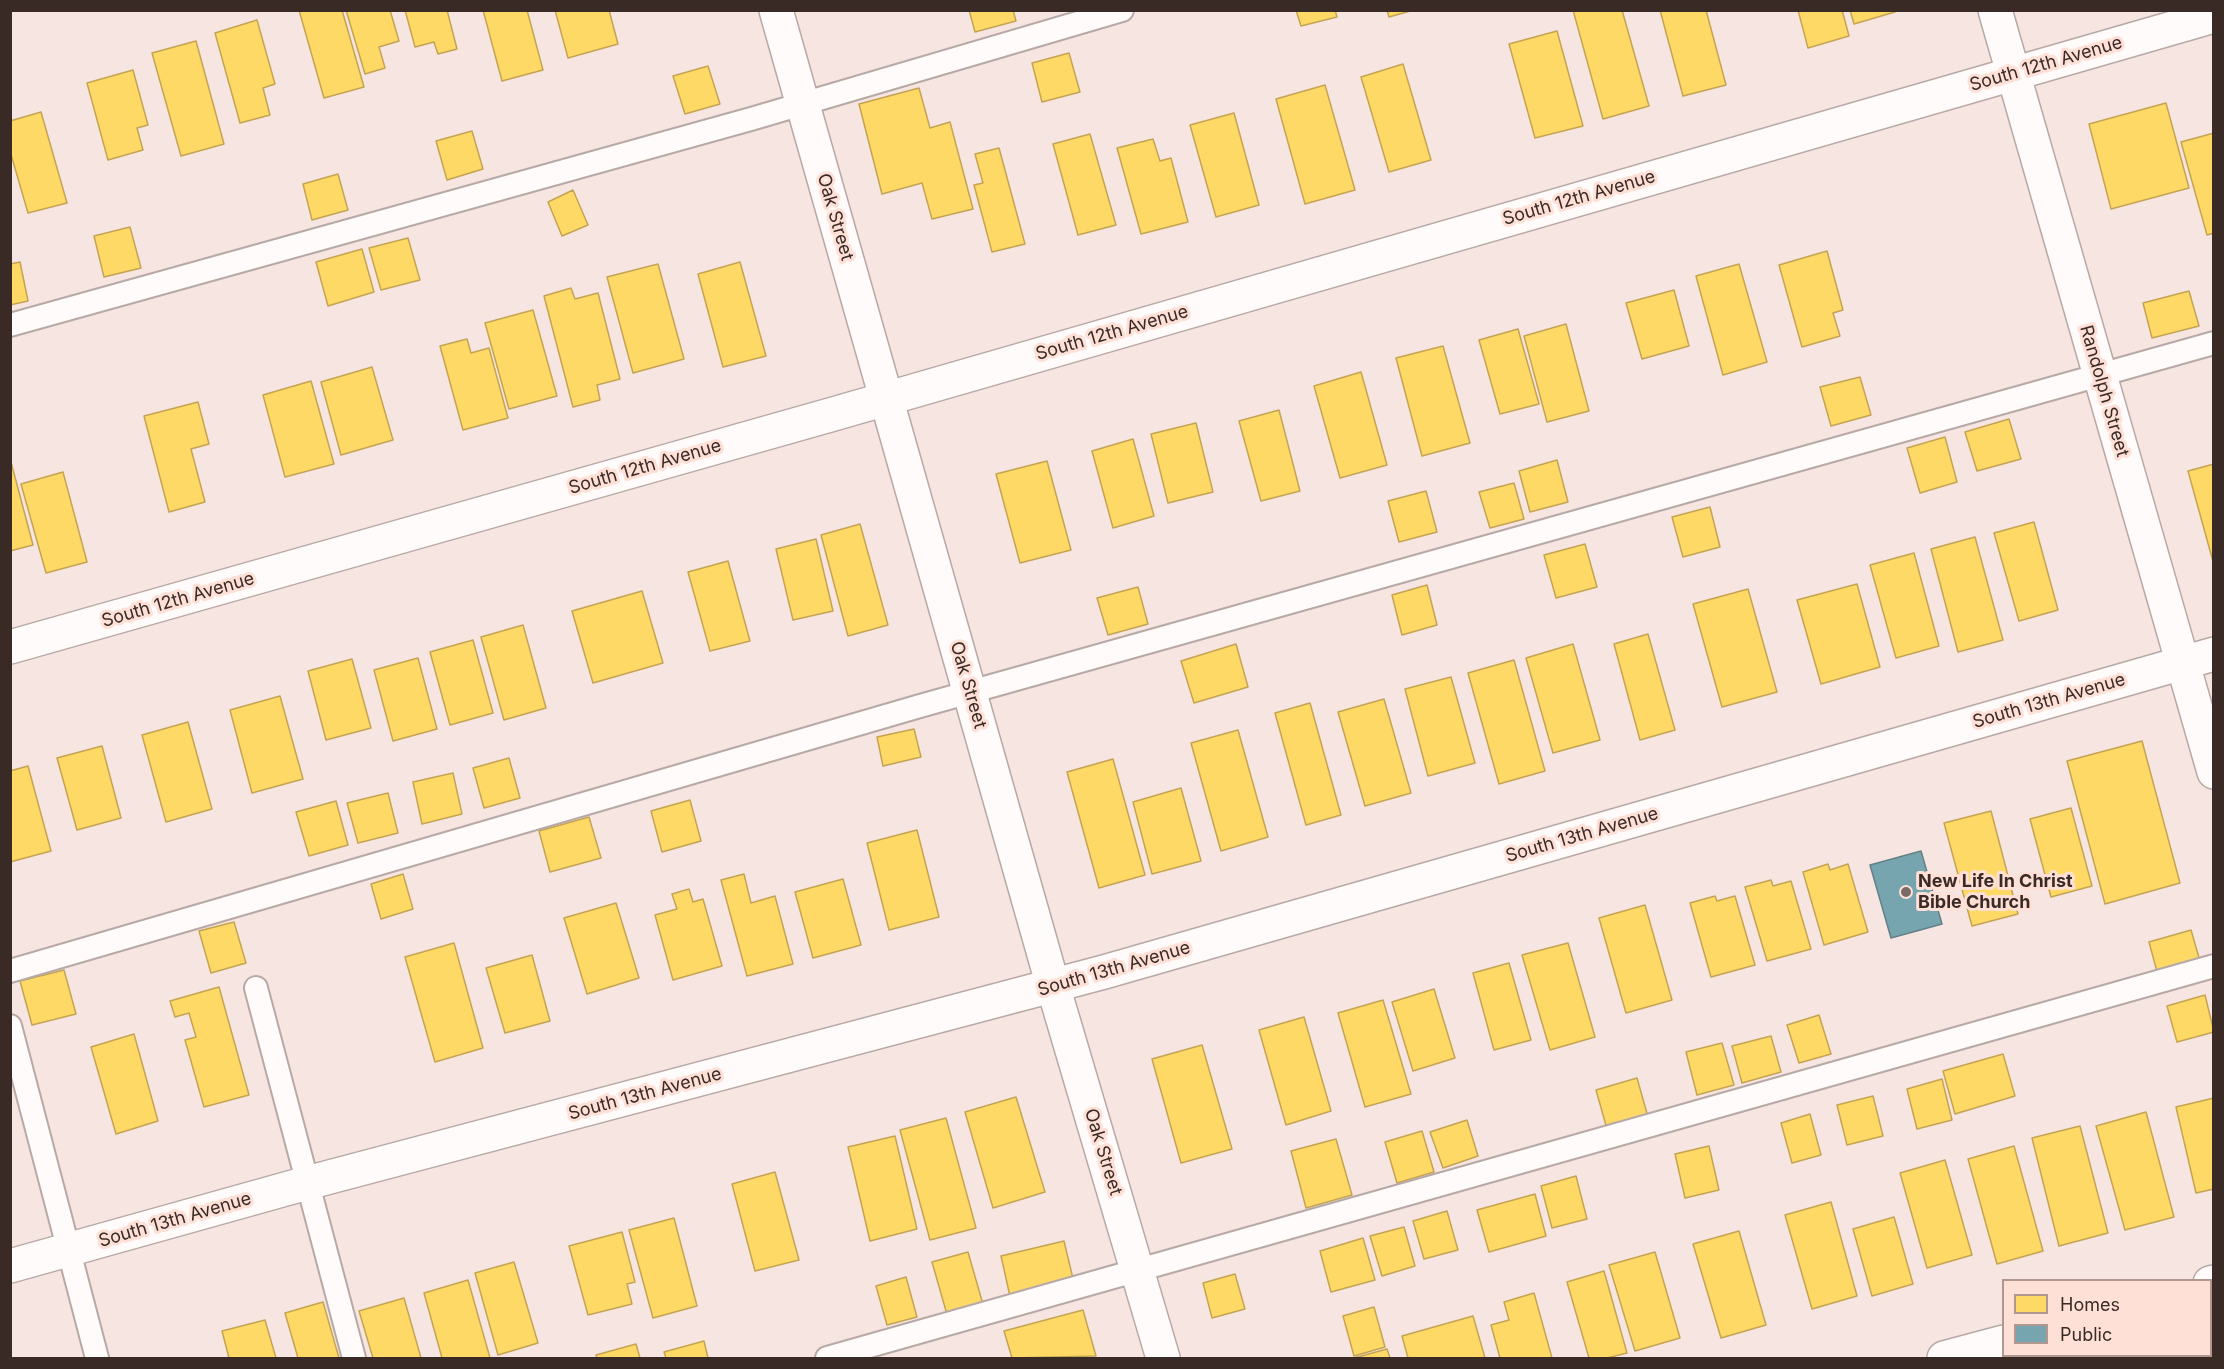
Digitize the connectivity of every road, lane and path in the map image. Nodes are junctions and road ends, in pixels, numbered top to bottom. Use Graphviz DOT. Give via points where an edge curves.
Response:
graph roads {
  1 [pos="777,10"];
  2 [pos="1122,10"];
  3 [pos="1995,10"];
  4 [pos="2214,16"];
  5 [pos="2013,73"];
  6 [pos="803,103"];
  7 [pos="10,325"];
  8 [pos="2214,343"];
  9 [pos="2100,375"];
  10 [pos="886,399"];
  11 [pos="10,647"];
  12 [pos="2214,654"];
  13 [pos="2182,663"];
  14 [pos="971,693"];
  15 [pos="2214,772"];
  16 [pos="2214,966"];
  17 [pos="10,971"];
  18 [pos="1053,986"];
  19 [pos="256,988"];
  20 [pos="10,1026"];
  21 [pos="307,1183"];
  22 [pos="68,1250"];
  23 [pos="10,1266"];
  24 [pos="1138,1270"];
  25 [pos="2002,1343"];
  26 [pos="97,1359"];
  27 [pos="354,1359"];
  28 [pos="827,1359"];
  29 [pos="1163,1359"];
  30 [pos="1944,1359"];
  1 -- 6 [label="street, Oak Street"];
  2 -- 6 [label="lane"];
  3 -- 5 [label="street, Randolph Street"];
  4 -- 5 [label="street, South 12th Avenue"];
  5 -- 9 [label="street, Randolph Street"];
  5 -- 10 [label="street, South 12th Avenue"];
  6 -- 7 [label="lane"];
  6 -- 10 [label="street, Oak Street"];
  8 -- 9 [label="lane"];
  9 -- 13 [label="street, Randolph Street"];
  9 -- 14 [label="lane"];
  10 -- 11 [label="street, South 12th Avenue"];
  10 -- 14 [label="street, Oak Street"];
  12 -- 13 [label="street, South 13th Avenue"];
  13 -- 15 [label="street, Randolph Street"];
  13 -- 18 [label="street, South 13th Avenue"];
  14 -- 17 [label="lane"];
  14 -- 18 [label="street, Oak Street"];
  16 -- 24 [label="lane"];
  18 -- 21 [label="street, South 13th Avenue"];
  18 -- 24 [label="street, Oak Street"];
  19 -- 21 [label="lane"];
  20 -- 22 [label="lane"];
  21 -- 22 [label="street, South 13th Avenue"];
  21 -- 27 [label="lane"];
  22 -- 23 [label="street, South 13th Avenue"];
  22 -- 26 [label="lane"];
  24 -- 28 [label="lane"];
  24 -- 29 [label="street, Oak Street"];
  25 -- 30 [label="street"];
}
